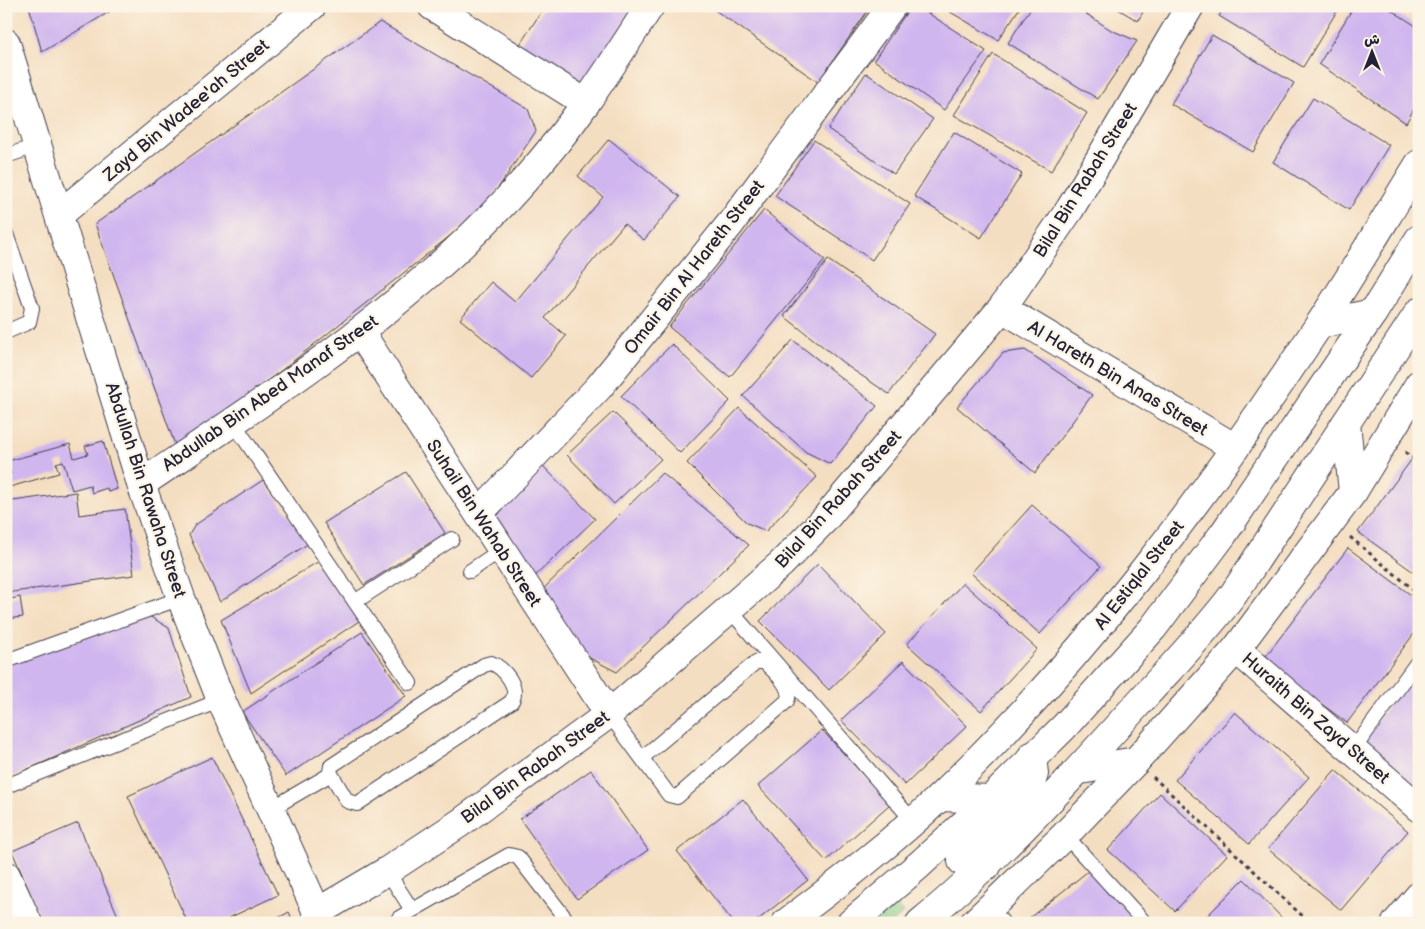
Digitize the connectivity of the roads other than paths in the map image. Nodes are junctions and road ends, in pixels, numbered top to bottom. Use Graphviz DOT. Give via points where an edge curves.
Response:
graph roads {
  1 [pos="312,6"];
  2 [pos="432,6"];
  3 [pos="650,6"];
  4 [pos="892,6"];
  5 [pos="1190,6"];
  6 [pos="6,43"];
  7 [pos="586,103"];
  8 [pos="39,145"];
  9 [pos="6,156"];
  10 [pos="1419,164"];
  11 [pos="60,214"];
  12 [pos="6,234"];
  13 [pos="1419,239"];
  14 [pos="1002,308"];
  15 [pos="1419,312"];
  16 [pos="1373,313"];
  17 [pos="1320,324"];
  18 [pos="6,332"];
  19 [pos="360,332"];
  20 [pos="1419,384"];
  21 [pos="233,422"];
  22 [pos="1346,423"];
  23 [pos="1235,448"];
  24 [pos="141,484"];
  25 [pos="1352,492"];
  26 [pos="479,513"];
  27 [pos="452,539"];
  28 [pos="500,550"];
  29 [pos="470,571"];
  30 [pos="181,598"];
  31 [pos="356,600"];
  32 [pos="729,609"];
  33 [pos="1236,648"];
  34 [pos="1419,660"];
  35 [pos="6,661"];
  36 [pos="410,683"];
  37 [pos="221,700"];
  38 [pos="609,714"];
  39 [pos="1353,750"];
  40 [pos="1032,756"];
  41 [pos="642,758"];
  42 [pos="1136,761"];
  43 [pos="1080,770"];
  44 [pos="331,774"];
  45 [pos="6,786"];
  46 [pos="940,797"];
  47 [pos="991,799"];
  48 [pos="1419,808"];
  49 [pos="269,810"];
  50 [pos="914,821"];
  51 [pos="1065,835"];
  52 [pos="987,866"];
  53 [pos="388,870"];
  54 [pos="6,875"];
  55 [pos="1419,896"];
  56 [pos="412,910"];
  57 [pos="319,918"];
  58 [pos="989,918"];
  59 [pos="28,923"];
  60 [pos="396,923"];
  61 [pos="569,923"];
  62 [pos="786,923"];
  63 [pos="851,923"];
  64 [pos="920,923"];
  65 [pos="1146,923"];
  66 [pos="1396,923"];
  1 -- 11 [label="street, Zayd Bin Wadee'ah Street"];
  2 -- 7 [label="street"];
  3 -- 7 [label="street, Abdullab Bin Abed Manaf Street"];
  4 -- 26 [label="street, Omair Bin Al Hareth Street" via="731,223 599,387"];
  5 -- 14 [label="street, Bilal Bin Rabah Street" via="1070,209"];
  6 -- 8 [label="street, Abdullah Bin Rawaha Street"];
  7 -- 19 [label="street, Abdullab Bin Abed Manaf Street" via="547,153 490,216 453,253"];
  8 -- 9 [label="lane"];
  8 -- 11 [label="street, Abdullah Bin Rawaha Street"];
  10 -- 17 [label="street, Al Estiqlal Street"];
  11 -- 24 [label="street, Abdullah Bin Rawaha Street"];
  12 -- 18 [label="lane" via="32,315 24,326"];
  13 -- 16 [label="street"];
  14 -- 23 [label="street, Al Hareth Bin Anas Street"];
  14 -- 32 [label="street, Bilal Bin Rabah Street" via="824,520 781,564"];
  15 -- 22 [label="street"];
  16 -- 17 [label="street"];
  16 -- 40 [label="street" via="1190,581 1112,676"];
  17 -- 23 [label="street, Al Estiqlal Street"];
  19 -- 21 [label="street, Abdullab Bin Abed Manaf Street"];
  19 -- 26 [label="street, Suhail Bin Wahab Street"];
  20 -- 25 [label="street"];
  21 -- 24 [label="street, Abdullab Bin Abed Manaf Street"];
  21 -- 31 [label="lane"];
  22 -- 25 [label="street"];
  22 -- 43 [label="street" via="1233,595 1203,634"];
  23 -- 46 [label="street, Al Estiqlal Street" via="1120,602 1066,665"];
  24 -- 30 [label="street, Abdullah Bin Rawaha Street"];
  25 -- 33 [label="street"];
  26 -- 28 [label="street, Suhail Bin Wahab Street"];
  27 -- 31 [label="lane"];
  28 -- 29 [label="lane"];
  28 -- 38 [label="street, Suhail Bin Wahab Street"];
  30 -- 35 [label="lane"];
  30 -- 37 [label="street, Abdullah Bin Rawaha Street"];
  31 -- 36 [label="lane"];
  32 -- 38 [label="street, Bilal Bin Rabah Street"];
  32 -- 50 [label="lane"];
  33 -- 39 [label="street, Huraith Bin Zayd Street"];
  33 -- 42 [label="street"];
  34 -- 39 [label="lane"];
  37 -- 45 [label="lane"];
  37 -- 49 [label="street, Abdullah Bin Rawaha Street"];
  38 -- 41 [label="lane"];
  38 -- 53 [label="street, Bilal Bin Rabah Street" via="460,823"];
  39 -- 48 [label="street, Huraith Bin Zayd Street"];
  40 -- 47 [label="street"];
  40 -- 52 [label="street" via="1030,786 962,855 962,861 971,869"];
  41 -- 41 [label="lane" via="669,795 681,795 788,701 789,692 767,665 756,662"];
  42 -- 43 [label="street"];
  42 -- 51 [label="street"];
  43 -- 52 [label="street"];
  44 -- 44 [label="lane" via="347,801 357,804 511,702 515,695 514,686 497,666 487,663 331,766"];
  44 -- 49 [label="lane"];
  46 -- 47 [label="street"];
  46 -- 50 [label="street, Al Estiqlal Street"];
  47 -- 63 [label="street"];
  49 -- 57 [label="street, Abdullah Bin Rawaha Street"];
  50 -- 62 [label="street, Al Estiqlal Street"];
  51 -- 58 [label="street"];
  51 -- 65 [label="lane"];
  52 -- 64 [label="street"];
  53 -- 56 [label="lane"];
  53 -- 57 [label="street, Bilal Bin Rabah Street"];
  54 -- 59 [label="street"];
  55 -- 66 [label="street"];
  56 -- 60 [label="lane"];
  56 -- 61 [label="lane" via="505,857 514,855"];
}
